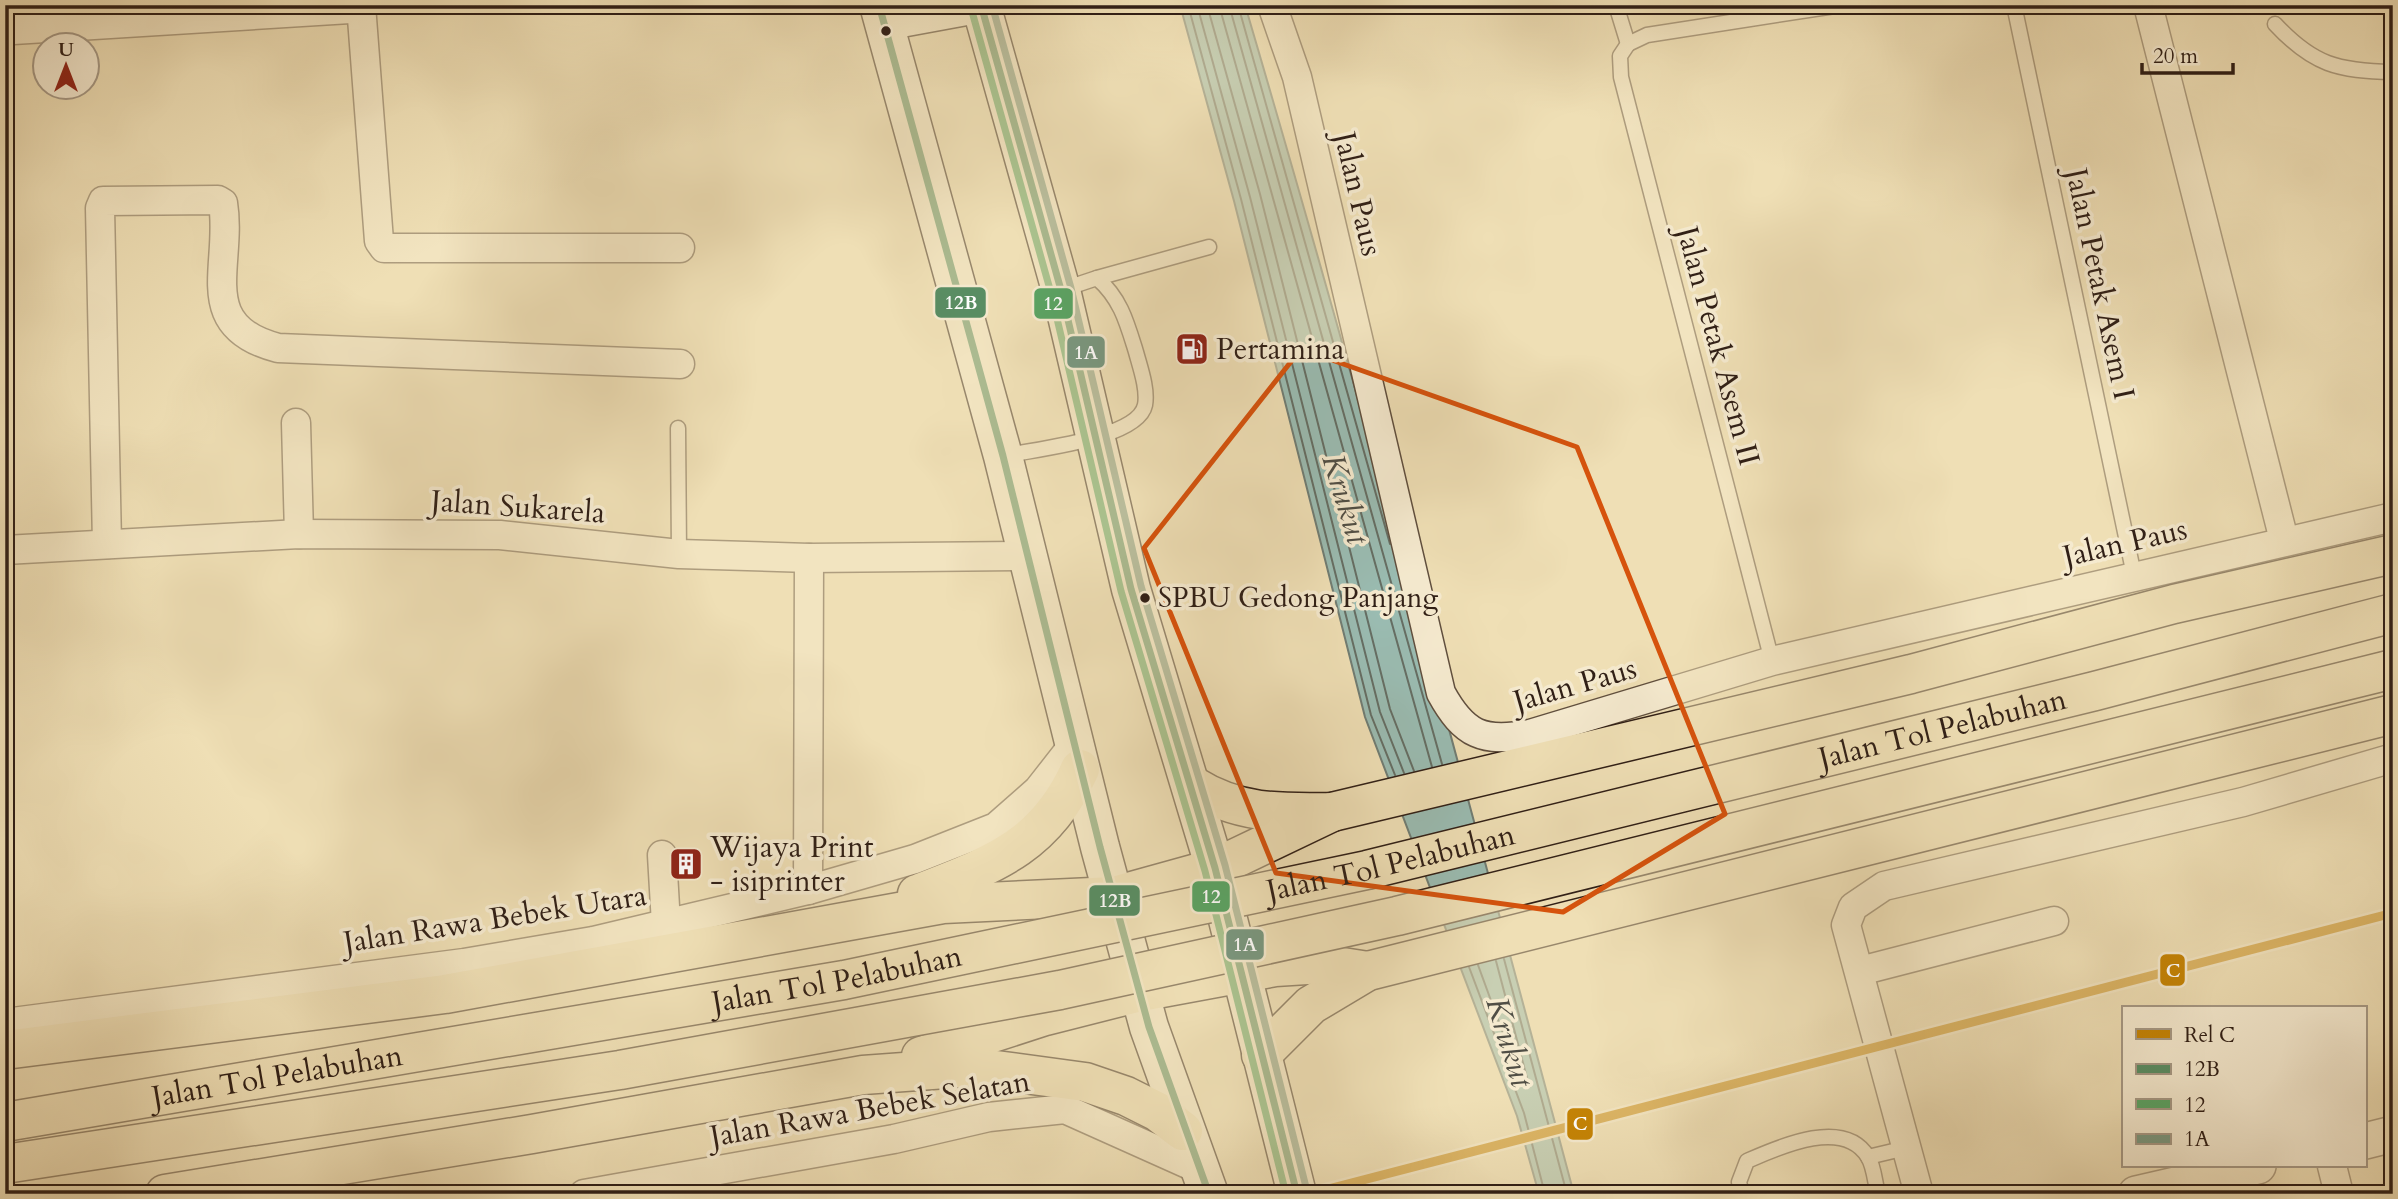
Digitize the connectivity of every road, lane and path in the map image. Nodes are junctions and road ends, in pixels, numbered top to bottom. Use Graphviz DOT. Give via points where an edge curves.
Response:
graph roads {
  1 [pos="360,5"];
  2 [pos="971,5"];
  3 [pos="981,5"];
  4 [pos="1272,5"];
  5 [pos="1616,5"];
  6 [pos="1841,5"];
  7 [pos="2014,5"];
  8 [pos="2148,5"];
  9 [pos="240,9"];
  10 [pos="882,13"];
  11 [pos="86,14"];
  12 [pos="2275,24"];
  13 [pos="5,27"];
  14 [pos="1628,44"];
  15 [pos="2393,72"];
  16 [pos="1209,247"];
  17 [pos="680,248"];
  18 [pos="1097,278"];
  19 [pos="1061,290"];
  20 [pos="680,364"];
  21 [pos="296,424"];
  22 [pos="678,428"];
  23 [pos="1096,438"];
  24 [pos="1003,456"];
  25 [pos="2393,517"];
  26 [pos="299,534"];
  27 [pos="2284,540"];
  28 [pos="107,544"];
  29 [pos="5,550"];
  30 [pos="679,554"];
  31 [pos="2393,554"];
  32 [pos="1026,556"];
  33 [pos="808,558"];
  34 [pos="2134,575"];
  35 [pos="2393,613"];
  36 [pos="1772,661"];
  37 [pos="2393,669"];
  38 [pos="2393,714"];
  39 [pos="1077,756"];
  40 [pos="2393,758"];
  41 [pos="1192,785"];
  42 [pos="1341,811"];
  43 [pos="662,855"];
  44 [pos="1215,868"];
  45 [pos="808,890"];
  46 [pos="1114,896"];
  47 [pos="856,917"];
  48 [pos="2054,921"];
  49 [pos="666,924"];
  50 [pos="1377,968"];
  51 [pos="1860,971"];
  52 [pos="1239,974"];
  53 [pos="1140,992"];
  54 [pos="5,1023"];
  55 [pos="5,1050"];
  56 [pos="1261,1055"];
  57 [pos="863,1075"];
  58 [pos="5,1122"];
  59 [pos="1183,1131"];
  60 [pos="2393,1135"];
  61 [pos="2366,1141"];
  62 [pos="1906,1148"];
  63 [pos="1868,1157"];
  64 [pos="5,1164"];
  65 [pos="2249,1168"];
  66 [pos="2332,1168"];
  67 [pos="1204,1181"];
  68 [pos="165,1194"];
  69 [pos="584,1194"];
  70 [pos="1297,1194"];
  71 [pos="1742,1194"];
  72 [pos="1878,1194"];
  73 [pos="1919,1194"];
  74 [pos="2136,1194"];
  75 [pos="2339,1194"];
  1 -- 9 [label="street"];
  1 -- 17 [label="street" via="379,241 384,248"];
  2 -- 10 [label="main road"];
  3 -- 19 [label="main road"];
  4 -- 36 [label="street, Jalan Paus" via="1297,77 1440,693 1455,719 1476,733 1504,739"];
  5 -- 14 [label="lane"];
  6 -- 14 [label="lane" via="1647,36"];
  7 -- 34 [label="lane, Jalan Petak Asem I"];
  8 -- 27 [label="street"];
  9 -- 11 [label="street"];
  10 -- 24 [label="main road"];
  11 -- 13 [label="street"];
  12 -- 15 [label="lane" via="2297,47 2323,63 2351,71"];
  14 -- 36 [label="lane, Jalan Petak Asem II" via="1620,56 1621,77"];
  16 -- 18 [label="lane"];
  18 -- 19 [label="lane"];
  18 -- 23 [label="lane" via="1122,310 1138,360 1145,405 1137,419"];
  19 -- 23 [label="main road"];
  20 -- 28 [label="street" via="278,348 253,341 236,328 222,297 223,203 103,201"];
  21 -- 26 [label="street"];
  22 -- 30 [label="lane"];
  23 -- 24 [label="lane"];
  23 -- 41 [label="main road" via="1130,589"];
  24 -- 32 [label="main road"];
  25 -- 27 [label="street, Jalan Paus"];
  26 -- 28 [label="street, Jalan Sukarela"];
  26 -- 30 [label="street, Jalan Sukarela" via="500,535"];
  27 -- 34 [label="street, Jalan Paus"];
  28 -- 29 [label="street, Jalan Sukarela"];
  30 -- 33 [label="street, Jalan Sukarela"];
  31 -- 42 [label="highway"];
  32 -- 33 [label="street, Jalan Sukarela"];
  32 -- 39 [label="main road"];
  33 -- 45 [label="street"];
  34 -- 36 [label="street, Jalan Paus"];
  35 -- 58 [label="highway, Jalan Tol Pelabuhan, bridge" via="1340,876 844,979"];
  37 -- 64 [label="highway, Jalan Tol Pelabuhan, bridge" via="1396,916 1060,990 620,1070"];
  38 -- 50 [label="highway"];
  39 -- 45 [label="street, Jalan Rawa Bebek Utara" via="996,827 915,859"];
  39 -- 46 [label="main road"];
  39 -- 47 [label="highway" via="1059,807 1019,849"];
  40 -- 51 [label="street" via="2243,802 1884,886 1853,907 1846,925"];
  41 -- 42 [label="highway" via="1225,804 1269,811"];
  41 -- 44 [label="main road"];
  42 -- 44 [label="highway"];
  43 -- 49 [label="street"];
  44 -- 46 [label="highway"];
  44 -- 52 [label="main road"];
  45 -- 49 [label="street, Jalan Rawa Bebek Utara"];
  46 -- 47 [label="highway" via="943,904"];
  46 -- 53 [label="main road"];
  47 -- 55 [label="highway" via="737,943 445,994"];
  48 -- 51 [label="street"];
  49 -- 54 [label="street, Jalan Rawa Bebek Utara" via="464,963"];
  50 -- 52 [label="highway" via="1323,964"];
  50 -- 56 [label="highway" via="1311,1006"];
  51 -- 62 [label="street"];
  52 -- 53 [label="highway"];
  52 -- 56 [label="main road"];
  53 -- 57 [label="highway" via="1045,1016"];
  53 -- 59 [label="main road"];
  56 -- 70 [label="main road"];
  57 -- 59 [label="highway" via="973,1067 1085,1082 1158,1112"];
  57 -- 68 [label="highway"];
  59 -- 67 [label="main road"];
  60 -- 61 [label="street"];
  62 -- 63 [label="lane"];
  62 -- 73 [label="street"];
  63 -- 71 [label="lane" via="1847,1139 1826,1137 1777,1147 1748,1161 1739,1182"];
  63 -- 72 [label="lane"];
  65 -- 74 [label="street"];
  66 -- 75 [label="street"];
  67 -- 69 [label="street, Jalan Rawa Bebek Selatan" via="1065,1109 989,1117 894,1139"];
}
